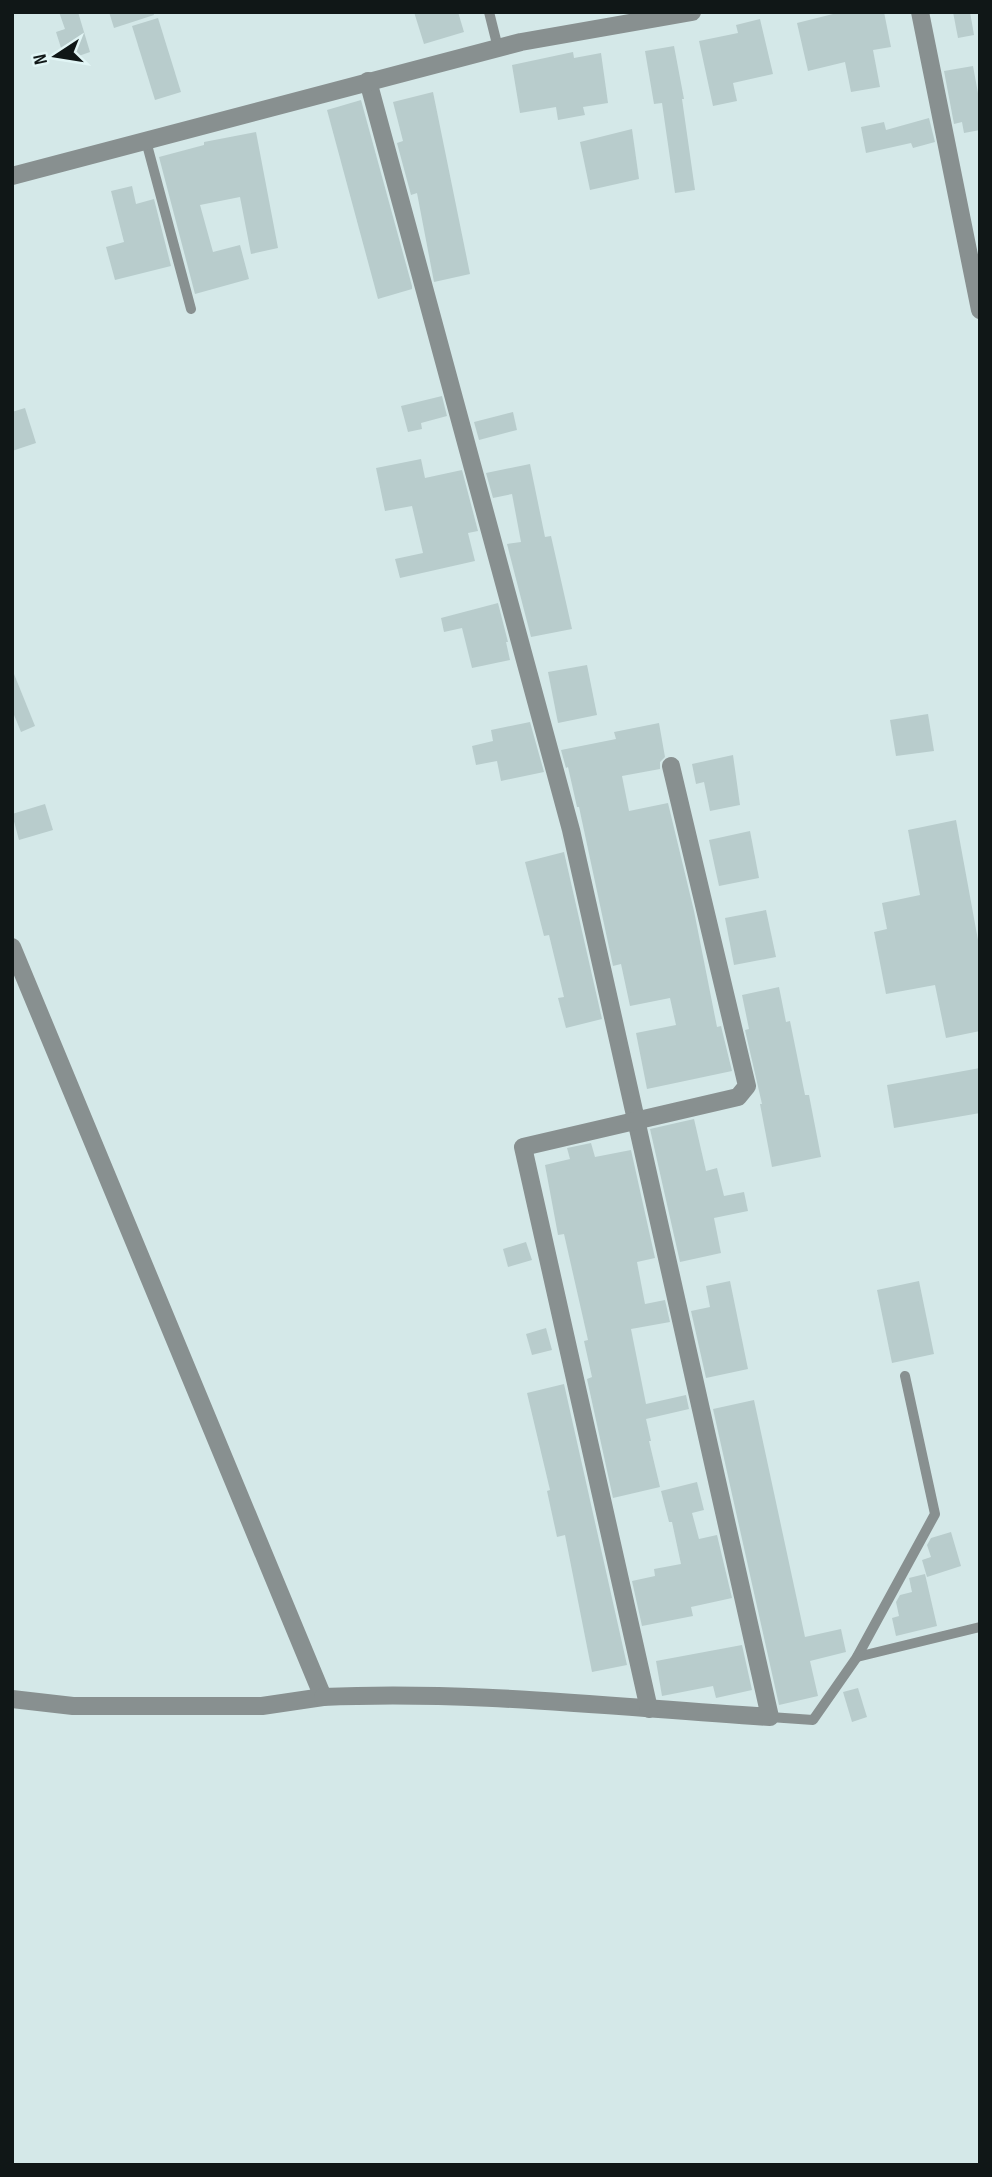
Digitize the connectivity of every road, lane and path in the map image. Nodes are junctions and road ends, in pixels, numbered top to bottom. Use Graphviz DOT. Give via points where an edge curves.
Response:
graph roads {
  1 [pos="489,12"];
  2 [pos="692,12"];
  3 [pos="920,12"];
  4 [pos="498,48"];
  5 [pos="368,81"];
  6 [pos="146,141"];
  7 [pos="12,176"];
  8 [pos="191,309"];
  9 [pos="980,310"];
  10 [pos="671,766"];
  11 [pos="12,947"];
  12 [pos="636,1120"];
  13 [pos="905,1376"];
  14 [pos="980,1627"];
  15 [pos="857,1657"];
  16 [pos="323,1697"];
  17 [pos="12,1699"];
  18 [pos="649,1709"];
  19 [pos="770,1717"];
  1 -- 4 [label="lane"];
  2 -- 4 [label="street"];
  3 -- 9 [label="street"];
  4 -- 5 [label="street"];
  5 -- 6 [label="street"];
  5 -- 12 [label="street" via="571,830"];
  6 -- 7 [label="street"];
  6 -- 8 [label="lane"];
  10 -- 12 [label="street" via="747,1086 738,1097"];
  11 -- 16 [label="street"];
  12 -- 18 [label="street" via="523,1147"];
  12 -- 19 [label="street"];
  13 -- 15 [label="lane" via="935,1514"];
  14 -- 15 [label="lane"];
  15 -- 19 [label="lane" via="813,1720"];
  16 -- 17 [label="street" via="262,1706 73,1706"];
  16 -- 18 [label="street" via="475,1697"];
  18 -- 19 [label="street"];
}
